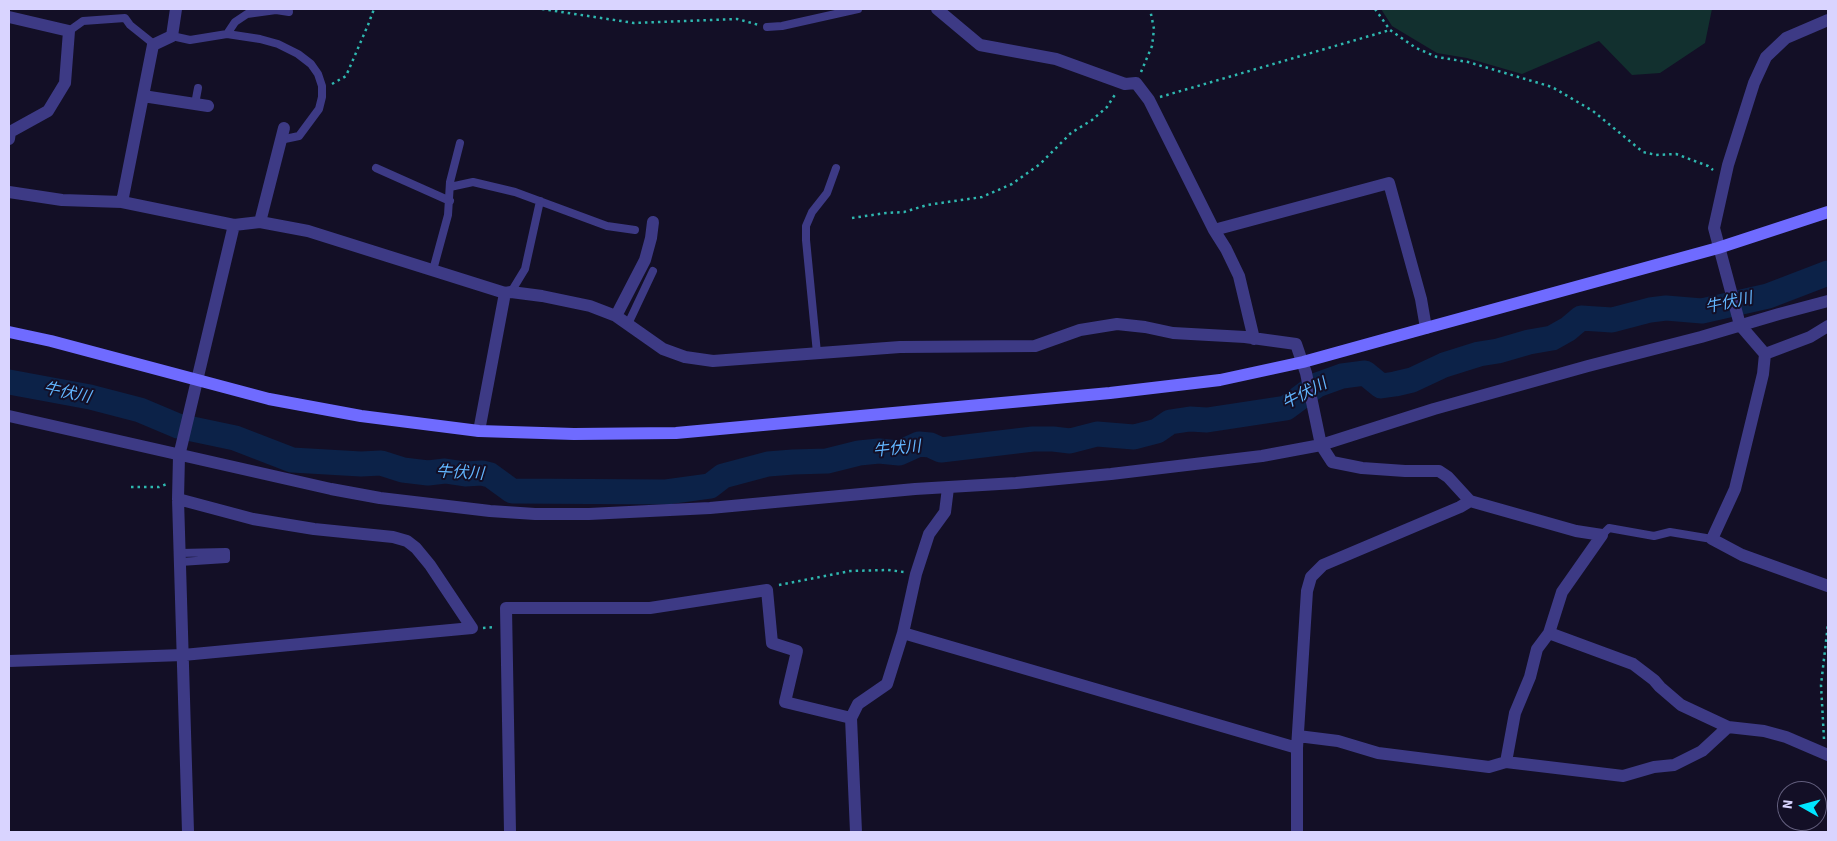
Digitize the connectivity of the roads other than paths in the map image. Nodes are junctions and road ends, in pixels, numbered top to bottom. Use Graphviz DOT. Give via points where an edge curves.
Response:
graph roads {
  1 [pos="123,9"];
  2 [pos="176,9"];
  3 [pos="858,9"];
  4 [pos="937,9"];
  5 [pos="289,12"];
  6 [pos="9,16"];
  7 [pos="125,18"];
  8 [pos="1828,20"];
  9 [pos="767,27"];
  10 [pos="69,31"];
  11 [pos="227,34"];
  12 [pos="172,36"];
  13 [pos="153,45"];
  14 [pos="198,88"];
  15 [pos="143,96"];
  16 [pos="195,104"];
  17 [pos="208,106"];
  18 [pos="282,134"];
  19 [pos="9,138"];
  20 [pos="460,143"];
  21 [pos="376,168"];
  22 [pos="836,168"];
  23 [pos="450,187"];
  24 [pos="9,192"];
  25 [pos="450,201"];
  26 [pos="540,201"];
  27 [pos="122,202"];
  28 [pos="1828,212"];
  29 [pos="260,222"];
  30 [pos="653,222"];
  31 [pos="234,226"];
  32 [pos="635,230"];
  33 [pos="1214,230"];
  34 [pos="1720,253"];
  35 [pos="433,270"];
  36 [pos="653,271"];
  37 [pos="508,292"];
  38 [pos="1828,301"];
  39 [pos="616,316"];
  40 [pos="628,324"];
  41 [pos="1740,325"];
  42 [pos="1828,326"];
  43 [pos="1426,328"];
  44 [pos="9,332"];
  45 [pos="1254,339"];
  46 [pos="816,353"];
  47 [pos="1765,354"];
  48 [pos="1304,368"];
  49 [pos="196,386"];
  50 [pos="9,416"];
  51 [pos="480,431"];
  52 [pos="1320,439"];
  53 [pos="179,453"];
  54 [pos="948,488"];
  55 [pos="178,499"];
  56 [pos="1470,500"];
  57 [pos="1602,535"];
  58 [pos="1712,539"];
  59 [pos="180,557"];
  60 [pos="1828,586"];
  61 [pos="903,633"];
  62 [pos="1550,633"];
  63 [pos="183,656"];
  64 [pos="9,661"];
  65 [pos="852,718"];
  66 [pos="1728,727"];
  67 [pos="1297,742"];
  68 [pos="1825,754"];
  69 [pos="1506,762"];
  70 [pos="188,832"];
  71 [pos="510,832"];
  72 [pos="856,832"];
  73 [pos="1297,832"];
  1 -- 7 [label="lane"];
  2 -- 12 [label="street"];
  3 -- 9 [label="lane"];
  4 -- 33 [label="street" via="980,44 1056,59 1130,84 1149,100"];
  5 -- 11 [label="lane" via="276,10 247,14 235,22"];
  6 -- 10 [label="street"];
  7 -- 10 [label="lane" via="84,21"];
  7 -- 13 [label="lane"];
  8 -- 34 [label="street" via="1786,38 1766,57 1754,83 1724,182 1714,228"];
  10 -- 19 [label="street" via="65,83 48,111 10,132"];
  11 -- 12 [label="lane" via="190,40"];
  11 -- 18 [label="lane" via="278,44 298,54 318,74 322,86 319,109 299,136"];
  12 -- 13 [label="street"];
  13 -- 15 [label="street"];
  14 -- 16 [label="lane"];
  15 -- 16 [label="street"];
  15 -- 27 [label="street"];
  16 -- 17 [label="street"];
  18 -- 29 [label="street"];
  20 -- 23 [label="lane"];
  21 -- 25 [label="lane"];
  22 -- 46 [label="lane" via="827,193 806,226"];
  23 -- 25 [label="lane"];
  23 -- 26 [label="lane" via="473,182"];
  24 -- 27 [label="street" via="62,200"];
  25 -- 35 [label="lane"];
  26 -- 32 [label="lane" via="607,226"];
  26 -- 37 [label="lane" via="524,269"];
  27 -- 31 [label="street"];
  28 -- 34 [label="street"];
  29 -- 31 [label="street"];
  29 -- 35 [label="street" via="308,231"];
  30 -- 39 [label="street" via="645,260"];
  31 -- 49 [label="street"];
  33 -- 43 [label="street" via="1389,184"];
  33 -- 45 [label="street" via="1239,276"];
  34 -- 41 [label="street"];
  34 -- 43 [label="street"];
  35 -- 37 [label="street"];
  36 -- 40 [label="lane"];
  37 -- 39 [label="street" via="590,306"];
  37 -- 51 [label="street"];
  38 -- 41 [label="street"];
  39 -- 40 [label="street"];
  40 -- 46 [label="street" via="663,349 685,357 713,361"];
  41 -- 47 [label="street"];
  41 -- 52 [label="street"];
  42 -- 47 [label="street" via="1810,337"];
  43 -- 48 [label="street"];
  44 -- 49 [label="street" via="51,341"];
  45 -- 46 [label="street" via="1173,333 1117,324 1080,330 1035,346 900,347"];
  45 -- 48 [label="street" via="1296,344"];
  47 -- 58 [label="street" via="1763,374 1734,488"];
  48 -- 51 [label="street" via="1119,392 676,433"];
  48 -- 52 [label="street"];
  49 -- 51 [label="street" via="361,416"];
  49 -- 53 [label="street"];
  50 -- 53 [label="street"];
  52 -- 54 [label="street" via="1262,456 1111,474"];
  52 -- 56 [label="street" via="1332,462 1362,468 1439,471"];
  53 -- 54 [label="street" via="380,498 534,514 710,508"];
  53 -- 55 [label="street"];
  54 -- 61 [label="street" via="945,512 929,534 916,574"];
  55 -- 59 [label="street"];
  55 -- 63 [label="street" via="253,519 407,541 430,566 472,628"];
  56 -- 57 [label="street" via="1576,531"];
  56 -- 67 [label="street" via="1323,565 1311,578 1307,591"];
  57 -- 58 [label="lane" via="1609,528 1654,536 1670,532"];
  57 -- 62 [label="street" via="1562,592"];
  58 -- 60 [label="street" via="1742,555"];
  59 -- 59 [label="lane" via="226,552 226,559"];
  59 -- 63 [label="street"];
  61 -- 65 [label="street" via="887,684 858,704"];
  61 -- 67 [label="street"];
  62 -- 66 [label="street" via="1634,664 1682,704"];
  62 -- 69 [label="street" via="1537,648 1516,713"];
  63 -- 64 [label="street"];
  63 -- 70 [label="street"];
  65 -- 71 [label="street" via="785,702 797,651 772,643 767,590 650,608 506,608"];
  65 -- 72 [label="street"];
  66 -- 68 [label="street" via="1786,737"];
  66 -- 69 [label="street" via="1702,751 1674,765 1622,776"];
  67 -- 69 [label="street" via="1338,741 1378,753 1489,767"];
  67 -- 73 [label="street"];
}
